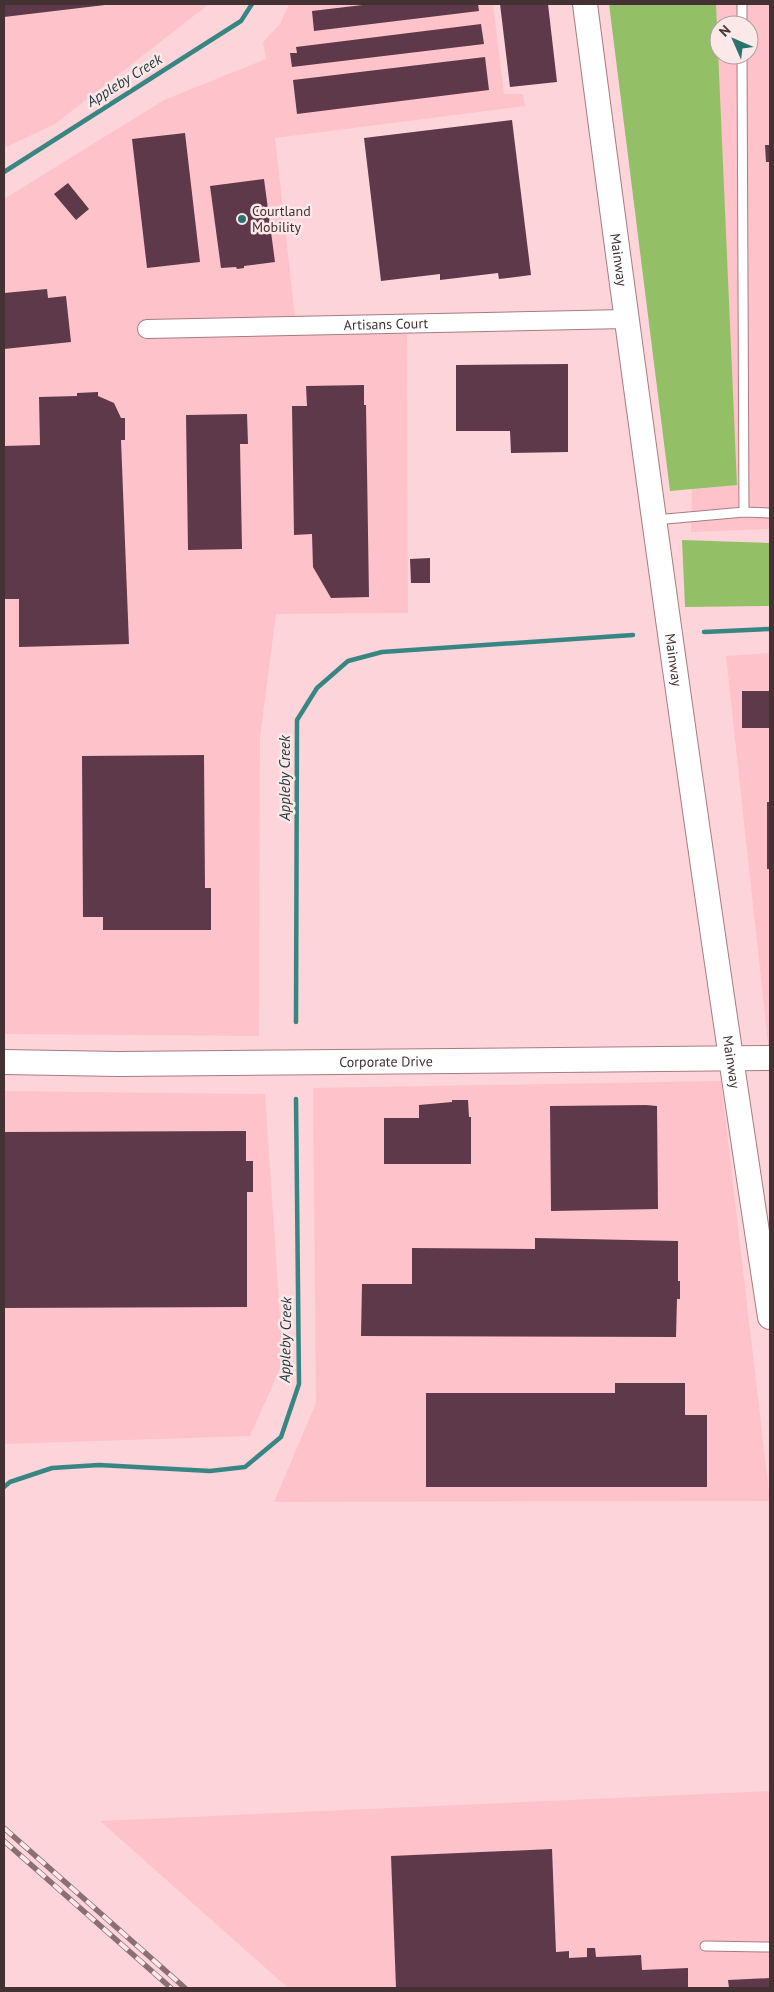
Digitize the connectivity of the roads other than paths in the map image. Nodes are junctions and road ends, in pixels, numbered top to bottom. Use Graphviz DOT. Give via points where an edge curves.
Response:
graph roads {
  1 [pos="586,4"];
  2 [pos="742,65"];
  3 [pos="626,318"];
  4 [pos="147,329"];
  5 [pos="744,512"];
  6 [pos="770,513"];
  7 [pos="655,520"];
  8 [pos="770,1058"];
  9 [pos="731,1059"];
  10 [pos="4,1062"];
  11 [pos="770,1317"];
  12 [pos="705,1946"];
  13 [pos="770,1946"];
  1 -- 3 [label="street, Mainway"];
  2 -- 5 [label="lane"];
  3 -- 4 [label="street, Artisans Court"];
  3 -- 7 [label="street, Mainway"];
  5 -- 6 [label="lane"];
  5 -- 7 [label="lane"];
  7 -- 9 [label="street, Mainway"];
  8 -- 9 [label="street, Corporate Drive"];
  9 -- 10 [label="street, Corporate Drive" via="129,1064"];
  9 -- 11 [label="street, Mainway"];
  12 -- 13 [label="lane"];
}
